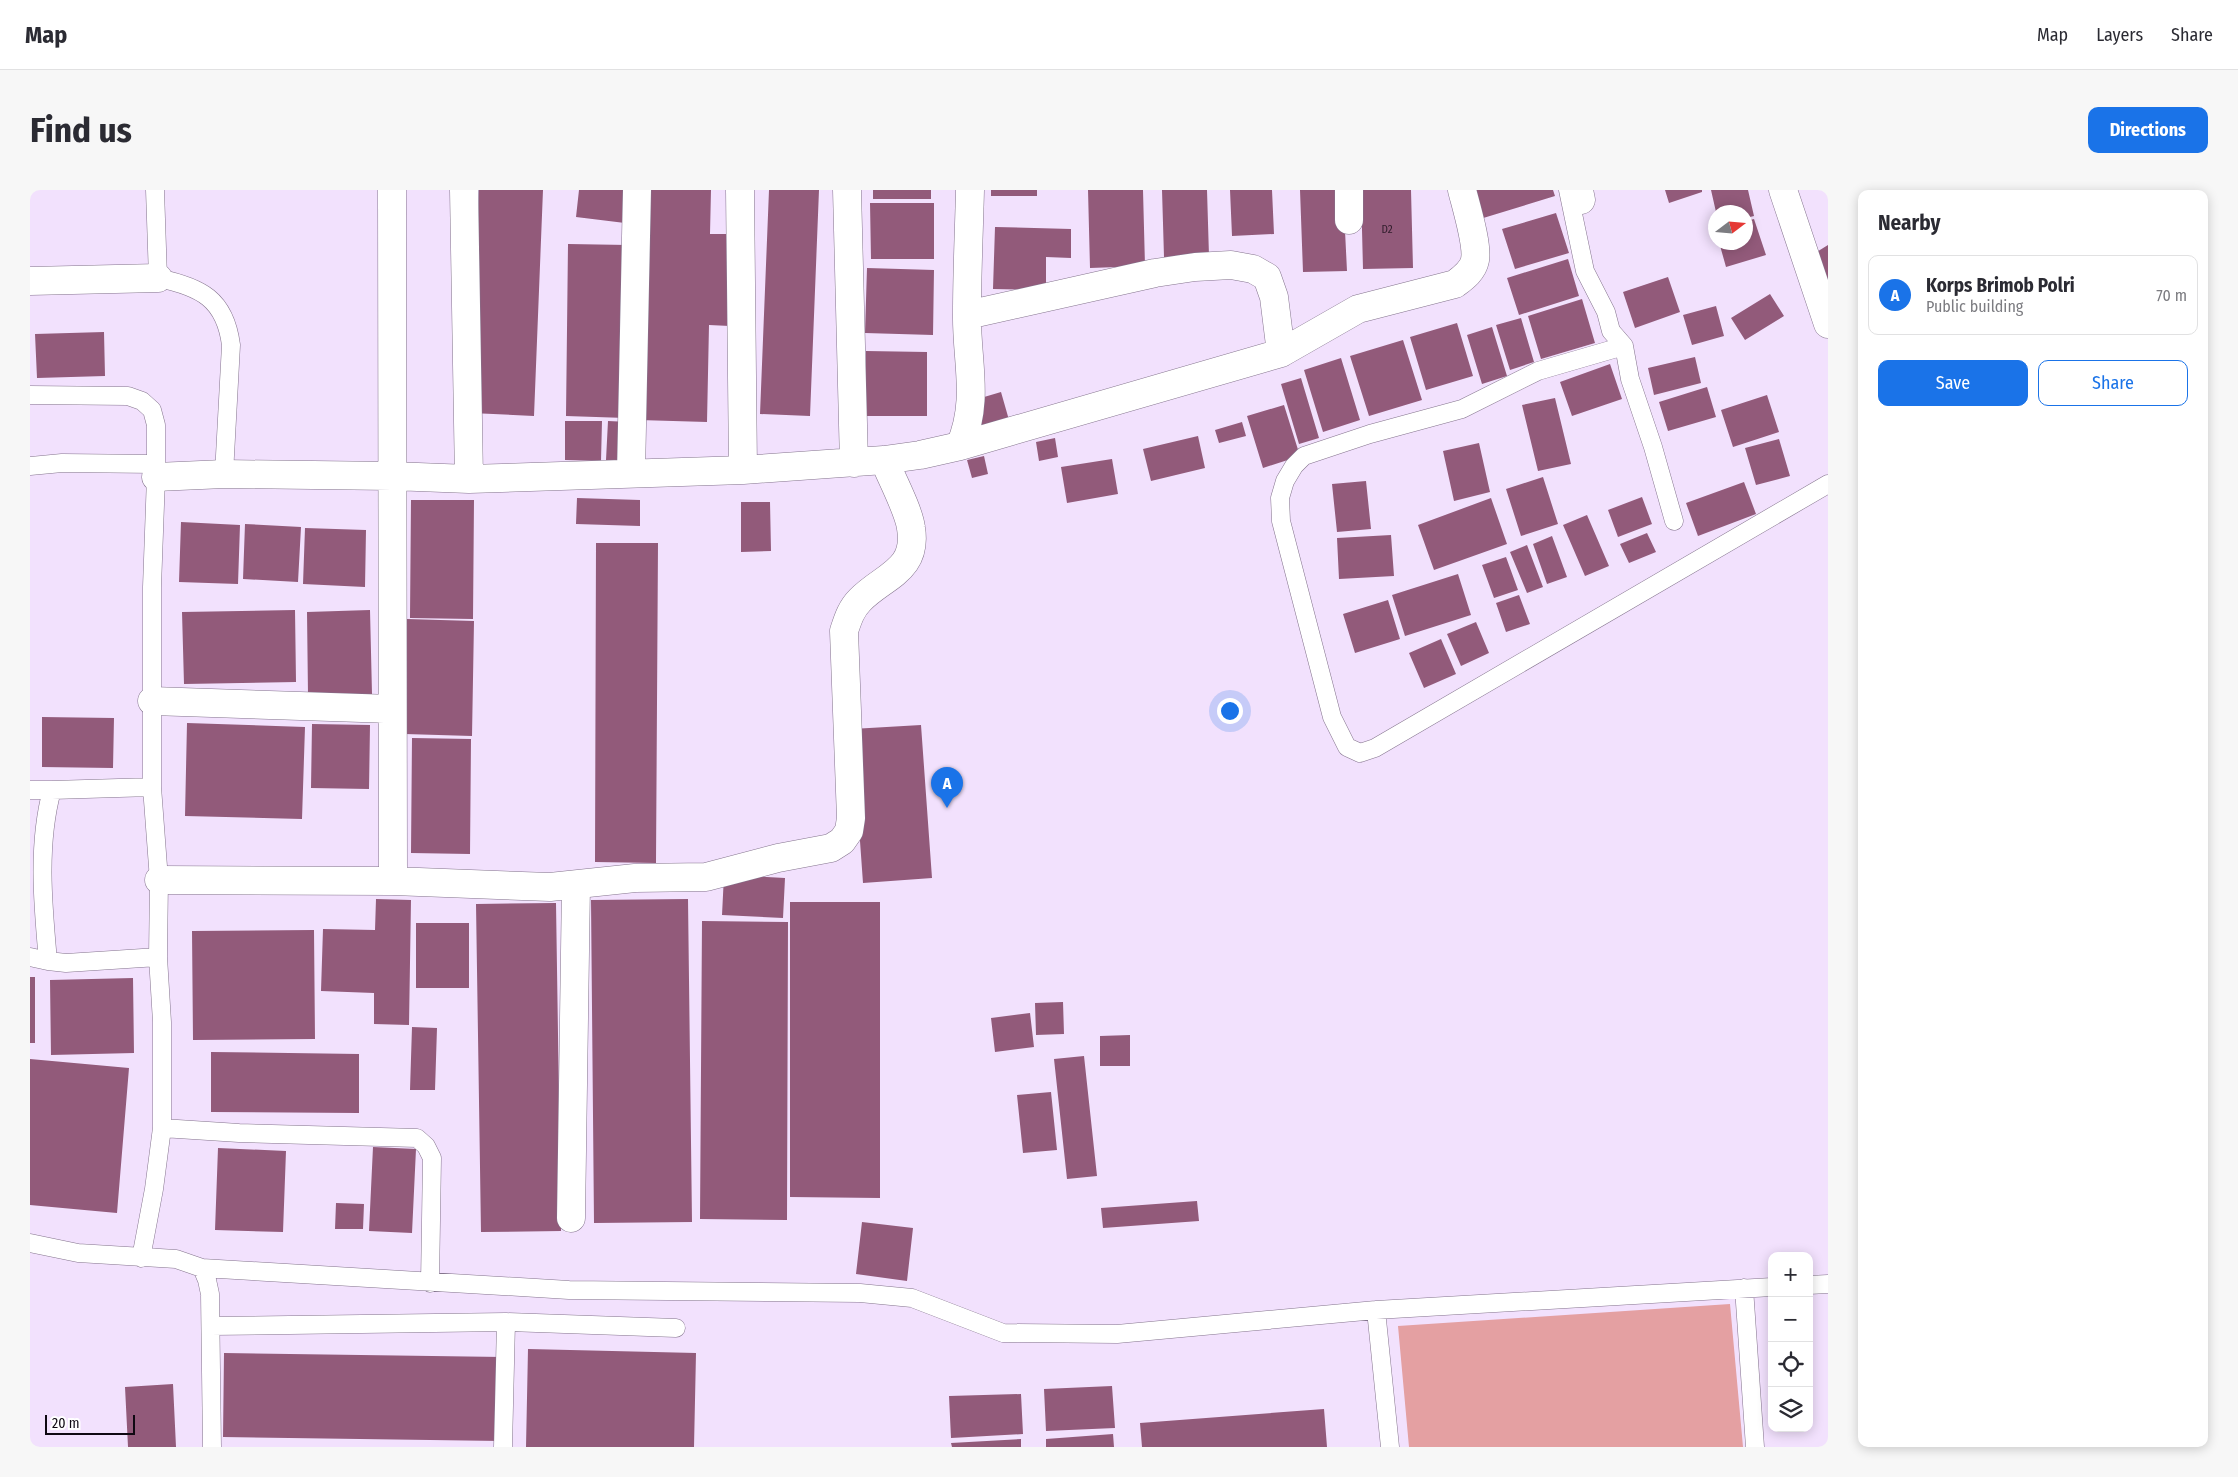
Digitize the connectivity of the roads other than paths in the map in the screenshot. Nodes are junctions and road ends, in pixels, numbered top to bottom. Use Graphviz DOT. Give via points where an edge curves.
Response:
graph roads {
  1 [pos="155,190"];
  2 [pos="392,190"];
  3 [pos="464,190"];
  4 [pos="637,190"];
  5 [pos="740,190"];
  6 [pos="847,190"];
  7 [pos="970,190"];
  8 [pos="1349,190"];
  9 [pos="1462,190"];
  10 [pos="1783,190"];
  11 [pos="1576,193"];
  12 [pos="1350,220"];
  13 [pos="158,278"];
  14 [pos="30,281"];
  15 [pos="966,315"];
  16 [pos="1828,324"];
  17 [pos="1624,346"];
  18 [pos="1281,352"];
  19 [pos="30,395"];
  20 [pos="960,446"];
  21 [pos="884,460"];
  22 [pos="854,463"];
  23 [pos="30,466"];
  24 [pos="156,470"];
  25 [pos="743,470"];
  26 [pos="631,473"];
  27 [pos="224,474"];
  28 [pos="392,476"];
  29 [pos="469,479"];
  30 [pos="1828,484"];
  31 [pos="1674,521"];
  32 [pos="152,701"];
  33 [pos="392,709"];
  34 [pos="152,787"];
  35 [pos="30,790"];
  36 [pos="52,790"];
  37 [pos="159,880"];
  38 [pos="393,881"];
  39 [pos="576,885"];
  40 [pos="30,957"];
  41 [pos="158,957"];
  42 [pos="48,961"];
  43 [pos="162,1128"];
  44 [pos="571,1218"];
  45 [pos="30,1243"];
  46 [pos="141,1258"];
  47 [pos="202,1268"];
  48 [pos="430,1283"];
  49 [pos="1828,1284"];
  50 [pos="1813,1285"];
  51 [pos="1768,1287"];
  52 [pos="1744,1288"];
  53 [pos="1376,1310"];
  54 [pos="506,1322"];
  55 [pos="211,1326"];
  56 [pos="676,1328"];
  57 [pos="212,1447"];
  58 [pos="504,1447"];
  59 [pos="1390,1447"];
  60 [pos="1755,1447"];
  1 -- 13 [label="lane"];
  2 -- 28 [label="street"];
  3 -- 29 [label="street"];
  4 -- 26 [label="street"];
  5 -- 25 [label="street"];
  6 -- 22 [label="street"];
  7 -- 15 [label="street"];
  8 -- 12 [label="street"];
  9 -- 18 [label="street" via="1474,245 1475,261 1468,274 1455,284 1358,309"];
  10 -- 16 [label="street"];
  11 -- 17 [label="lane" via="1585,271 1606,312 1611,330"];
  13 -- 14 [label="street"];
  13 -- 27 [label="lane" via="202,293 224,314 229,326 231,345"];
  15 -- 18 [label="street" via="1155,273 1231,265 1253,269 1267,278 1274,297"];
  15 -- 20 [label="street" via="972,370 968,427"];
  17 -- 30 [label="lane" via="1538,372 1455,412 1370,434 1304,456 1294,466 1280,498 1281,521 1332,717 1347,747 1360,753 1375,748"];
  17 -- 31 [label="lane" via="1630,379"];
  18 -- 20 [label="street"];
  19 -- 24 [label="lane" via="128,396 142,401 152,410 156,425"];
  20 -- 21 [label="street" via="920,456"];
  21 -- 22 [label="street"];
  21 -- 39 [label="street" via="912,527 911,550 904,565 891,578 860,600 850,613 844,631 850,818 849,831 842,842 831,848 706,877 635,878"];
  22 -- 25 [label="street"];
  23 -- 24 [label="lane" via="62,463"];
  24 -- 27 [label="street"];
  24 -- 32 [label="lane"];
  25 -- 26 [label="street"];
  26 -- 29 [label="street"];
  27 -- 28 [label="street"];
  28 -- 29 [label="street"];
  28 -- 33 [label="street"];
  32 -- 33 [label="street"];
  32 -- 34 [label="lane"];
  33 -- 38 [label="street"];
  34 -- 36 [label="lane"];
  34 -- 37 [label="lane"];
  35 -- 36 [label="lane"];
  36 -- 42 [label="lane" via="43,846 43,910"];
  37 -- 38 [label="street"];
  37 -- 41 [label="lane"];
  38 -- 39 [label="street" via="550,887"];
  39 -- 44 [label="street"];
  40 -- 42 [label="lane"];
  41 -- 42 [label="lane" via="66,963"];
  41 -- 43 [label="lane"];
  43 -- 46 [label="lane"];
  43 -- 48 [label="lane" via="417,1138 432,1158"];
  45 -- 46 [label="lane" via="78,1253"];
  46 -- 47 [label="lane" via="176,1259"];
  47 -- 48 [label="lane"];
  47 -- 55 [label="lane" via="210,1294"];
  48 -- 53 [label="lane" via="569,1290 878,1295 912,1298 1004,1333 1117,1334"];
  49 -- 50 [label="lane"];
  51 -- 52 [label="lane"];
  52 -- 53 [label="lane"];
  52 -- 60 [label="lane"];
  53 -- 59 [label="lane"];
  54 -- 55 [label="lane"];
  54 -- 56 [label="lane"];
  54 -- 58 [label="lane"];
  55 -- 57 [label="lane"];
}
